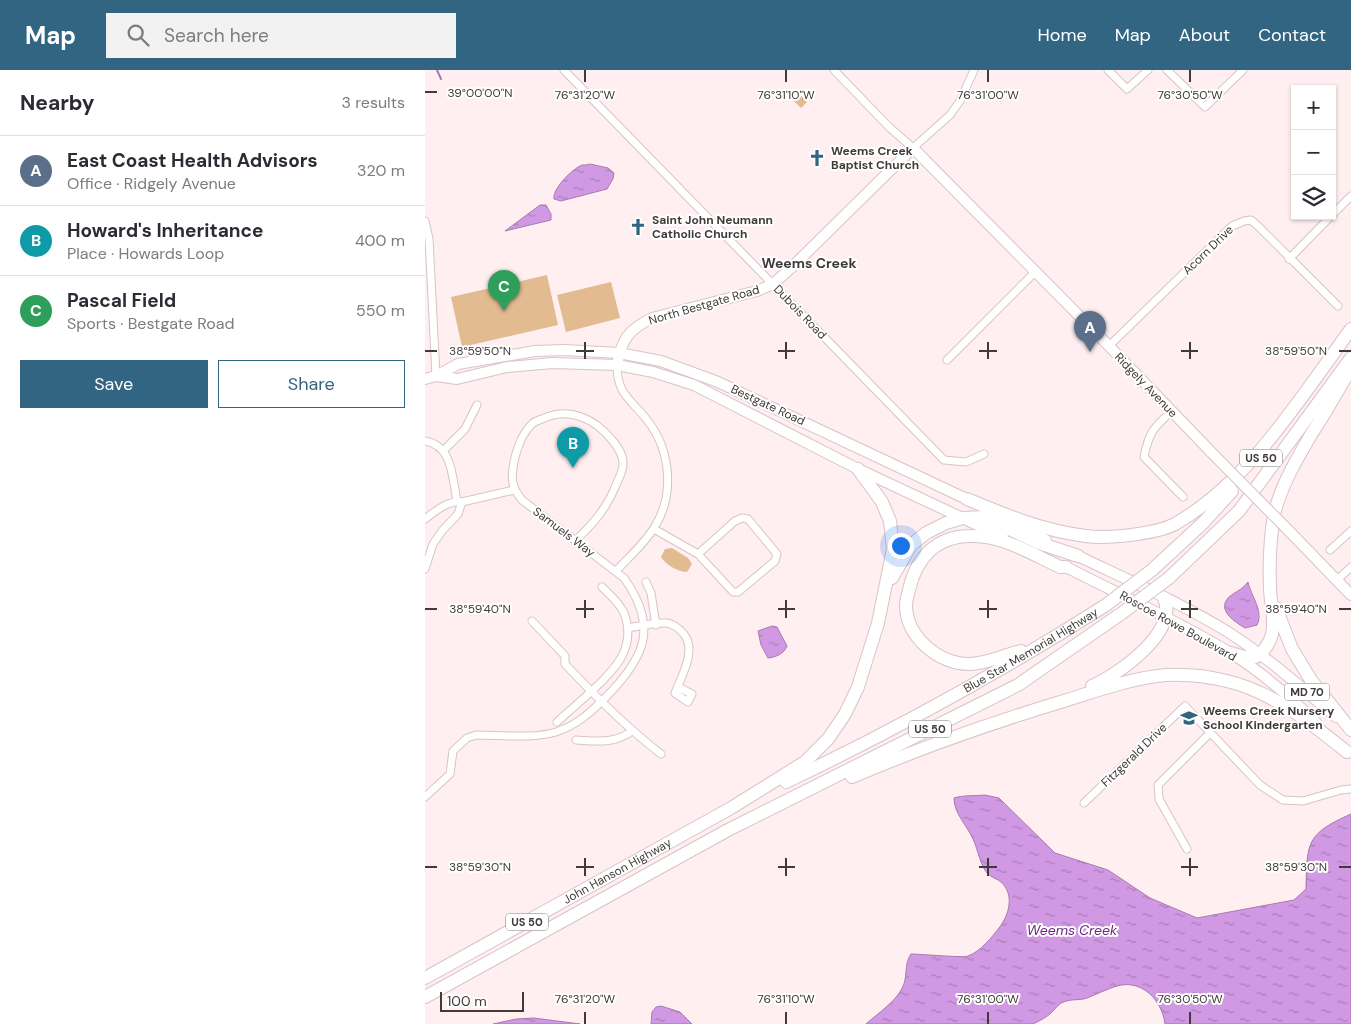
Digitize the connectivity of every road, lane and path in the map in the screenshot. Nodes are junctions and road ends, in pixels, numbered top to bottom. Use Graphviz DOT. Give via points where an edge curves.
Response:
graph roads {
  1 [pos="563,70"];
  2 [pos="834,70"];
  3 [pos="974,70"];
  4 [pos="1108,70"];
  5 [pos="1148,70"];
  6 [pos="1167,70"];
  7 [pos="1243,70"];
  8 [pos="913,148"];
  9 [pos="1351,196"];
  10 [pos="1336,212"];
  11 [pos="1328,220"];
  12 [pos="425,222"];
  13 [pos="1289,258"];
  14 [pos="1034,273"];
  15 [pos="773,284"];
  16 [pos="1338,306"];
  17 [pos="1351,330"];
  18 [pos="1109,346"];
  19 [pos="619,353"];
  20 [pos="1351,358"];
  21 [pos="947,360"];
  22 [pos="617,365"];
  23 [pos="1351,368"];
  24 [pos="436,376"];
  25 [pos="425,379"];
  26 [pos="477,405"];
  27 [pos="1172,411"];
  28 [pos="425,441"];
  29 [pos="444,450"];
  30 [pos="984,454"];
  31 [pos="858,469"];
  32 [pos="514,490"];
  33 [pos="1183,497"];
  34 [pos="967,499"];
  35 [pos="460,501"];
  36 [pos="963,518"];
  37 [pos="425,519"];
  38 [pos="654,529"];
  39 [pos="1351,531"];
  40 [pos="576,540"];
  41 [pos="1330,550"];
  42 [pos="698,554"];
  43 [pos="1078,556"];
  44 [pos="1066,567"];
  45 [pos="1351,567"];
  46 [pos="425,568"];
  47 [pos="616,571"];
  48 [pos="1337,580"];
  49 [pos="647,582"];
  50 [pos="602,586"];
  51 [pos="1269,590"];
  52 [pos="886,591"];
  53 [pos="1351,595"];
  54 [pos="1164,598"];
  55 [pos="1166,618"];
  56 [pos="532,621"];
  57 [pos="656,625"];
  58 [pos="643,626"];
  59 [pos="628,628"];
  60 [pos="1040,646"];
  61 [pos="1231,653"];
  62 [pos="1262,655"];
  63 [pos="678,687"];
  64 [pos="591,691"];
  65 [pos="602,701"];
  66 [pos="1035,710"];
  67 [pos="557,722"];
  68 [pos="1351,730"];
  69 [pos="632,731"];
  70 [pos="1210,733"];
  71 [pos="576,740"];
  72 [pos="661,754"];
  73 [pos="1349,754"];
  74 [pos="1351,789"];
  75 [pos="425,797"];
  76 [pos="1084,803"];
  77 [pos="731,808"];
  78 [pos="728,830"];
  79 [pos="1187,850"];
  80 [pos="425,978"];
  81 [pos="425,997"];
  1 -- 15 [label="street, Dubois Road"];
  2 -- 8 [label="street, Ridgely Avenue"];
  3 -- 8 [label="street" via="950,115"];
  4 -- 5 [label="street" via="1127,89"];
  6 -- 7 [label="street" via="1205,107"];
  8 -- 14 [label="main road, Ridgely Avenue"];
  8 -- 15 [label="main road, North Bestgate Road"];
  9 -- 10 [label="street"];
  11 -- 13 [label="street"];
  12 -- 24 [label="street" via="429,239"];
  13 -- 16 [label="street"];
  13 -- 18 [label="street, Acorn Drive" via="1251,220 1237,223"];
  14 -- 18 [label="main road, Ridgely Avenue"];
  14 -- 21 [label="street"];
  15 -- 19 [label="main road, North Bestgate Road" via="652,318 625,337"];
  15 -- 30 [label="street, Dubois Road" via="944,460 966,462"];
  17 -- 34 [label="highway" via="1253,459 1216,496 1173,524 1116,537 1087,537 1046,528"];
  17 -- 60 [label="highway, Blue Star Memorial Highway / US 50, bridge" via="1266,453 1203,523 1152,570 1105,605"];
  18 -- 27 [label="main road, Ridgely Avenue"];
  19 -- 22 [label="main road, North Bestgate Road"];
  19 -- 24 [label="main road, Bestgate Road / MD 70" via="535,351 458,364"];
  19 -- 34 [label="main road, Bestgate Road / MD 70" via="661,360 718,382"];
  20 -- 78 [label="highway, Blue Star Memorial Highway / US 50, bridge" via="1239,511 1169,578 1018,685"];
  22 -- 24 [label="main road, Bestgate Road / MD 70" via="553,363 507,367 457,379"];
  22 -- 31 [label="main road, Bestgate Road / MD 70" via="694,385"];
  22 -- 38 [label="street" via="623,393 648,421 663,448 668,475 666,496"];
  23 -- 51 [label="highway" via="1293,464 1280,495 1272,530"];
  24 -- 25 [label="main road, Bestgate Road / MD 70"];
  26 -- 29 [label="street" via="465,429"];
  27 -- 33 [label="street" via="1153,429 1147,440 1145,457"];
  27 -- 48 [label="main road, Ridgely Avenue, bridge"];
  28 -- 29 [label="street"];
  29 -- 35 [label="street"];
  31 -- 36 [label="main road, Bestgate Road / MD 70"];
  31 -- 52 [label="highway" via="882,502 890,522 893,549"];
  32 -- 35 [label="street"];
  32 -- 40 [label="street, Samuels Way" via="521,500"];
  32 -- 40 [label="street" via="512,481 519,442 532,423 563,413 577,415 605,430 620,449 622,472 608,504"];
  34 -- 43 [label="main road, Bestgate Road / MD 70"];
  35 -- 37 [label="street" via="436,509"];
  35 -- 46 [label="street" via="458,514 433,544"];
  36 -- 43 [label="highway" via="984,517 1039,543"];
  36 -- 44 [label="main road, Bestgate Road / MD 70"];
  36 -- 52 [label="highway" via="926,533 911,545"];
  38 -- 42 [label="street"];
  38 -- 47 [label="street"];
  39 -- 41 [label="street"];
  40 -- 47 [label="street, Samuels Way"];
  42 -- 42 [label="street" via="733,592 738,592 775,561 777,554 748,519 742,518"];
  43 -- 54 [label="main road, Roscoe Rowe Boulevard / MD 70"];
  44 -- 55 [label="main road, Roscoe Rowe Boulevard / MD 70"];
  44 -- 60 [label="highway" via="1059,567 1002,541 970,536 951,538 934,546 912,575 906,604 908,619 923,644 939,656 952,662 970,664"];
  45 -- 48 [label="street"];
  47 -- 58 [label="street, Samuels Way" via="636,595"];
  48 -- 53 [label="main road, Ridgely Avenue"];
  49 -- 57 [label="street"];
  50 -- 59 [label="street" via="618,603"];
  51 -- 62 [label="highway" via="1273,622 1271,637"];
  51 -- 68 [label="highway" via="1292,648 1311,680"];
  52 -- 77 [label="highway" via="858,687 828,739 805,762"];
  54 -- 55 [label="highway" via="1168,612"];
  54 -- 62 [label="main road, Roscoe Rowe Boulevard / MD 70"];
  55 -- 61 [label="main road, Roscoe Rowe Boulevard / MD 70"];
  55 -- 66 [label="highway" via="1144,650 1118,673"];
  56 -- 64 [label="street" via="565,656 565,664"];
  57 -- 58 [label="street"];
  57 -- 63 [label="street" via="668,623 677,627 689,641 690,653"];
  58 -- 59 [label="street"];
  58 -- 65 [label="street" via="635,662"];
  59 -- 64 [label="street" via="628,642 623,655"];
  60 -- 77 [label="highway, Blue Star Memorial Highway / US 50" via="843,755"];
  61 -- 62 [label="highway" via="1246,658"];
  61 -- 73 [label="main road, Roscoe Rowe Boulevard / MD 70" via="1286,694"];
  62 -- 68 [label="main road, Roscoe Rowe Boulevard / MD 70"];
  64 -- 65 [label="street"];
  64 -- 67 [label="street"];
  65 -- 69 [label="street"];
  65 -- 75 [label="street" via="589,715 553,733 467,738 453,751 451,774"];
  66 -- 73 [label="highway" via="1147,678 1205,677 1247,688 1279,703 1307,720"];
  66 -- 78 [label="highway" via="906,754"];
  69 -- 71 [label="street" via="612,741"];
  69 -- 72 [label="street"];
  70 -- 74 [label="street" via="1260,785 1283,800 1303,801"];
  70 -- 76 [label="street, Fitzgerald Drive" via="1185,706"];
  70 -- 79 [label="street" via="1158,785 1159,799"];
  77 -- 80 [label="highway, John Hanson Highway / US 50"];
  78 -- 81 [label="highway, John Hanson Highway / US 50"];
}
